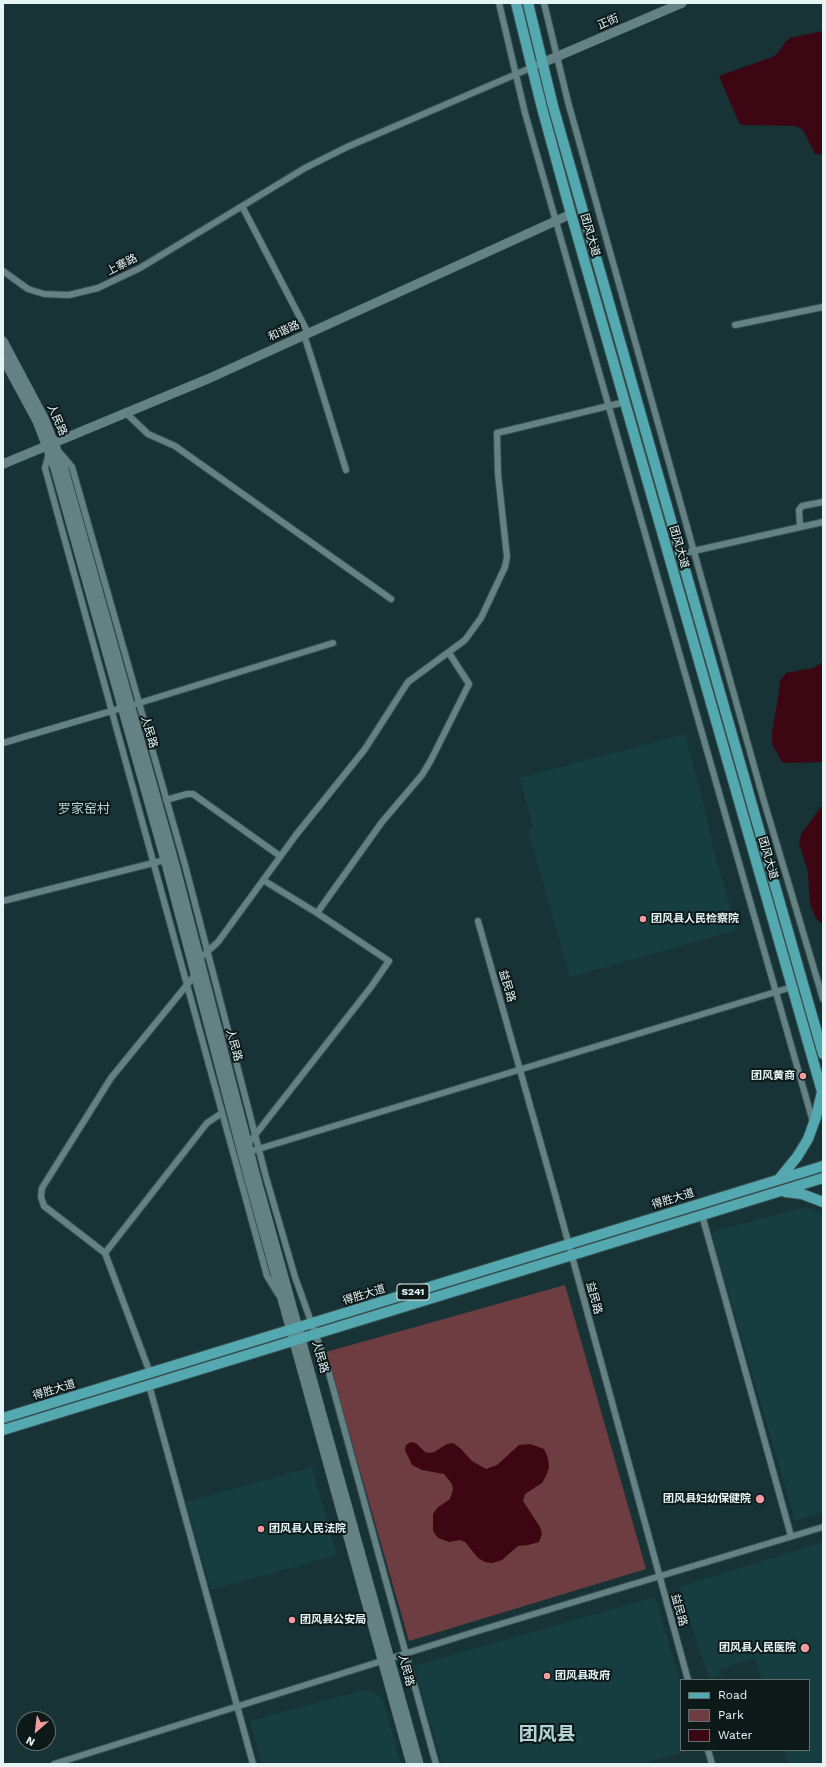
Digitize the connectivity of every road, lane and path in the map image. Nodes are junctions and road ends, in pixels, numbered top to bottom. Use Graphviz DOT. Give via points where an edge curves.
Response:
graph roads {
  1 [pos="499,3"];
  2 [pos="516,3"];
  3 [pos="528,3"];
  4 [pos="544,3"];
  5 [pos="682,3"];
  6 [pos="557,57"];
  7 [pos="542,63"];
  8 [pos="532,68"];
  9 [pos="516,75"];
  10 [pos="242,206"];
  11 [pos="571,214"];
  12 [pos="556,222"];
  13 [pos="3,271"];
  14 [pos="823,307"];
  15 [pos="735,325"];
  16 [pos="306,334"];
  17 [pos="3,341"];
  18 [pos="3,358"];
  19 [pos="625,402"];
  20 [pos="608,406"];
  21 [pos="125,412"];
  22 [pos="52,448"];
  23 [pos="3,464"];
  24 [pos="346,470"];
  25 [pos="823,502"];
  26 [pos="823,522"];
  27 [pos="800,526"];
  28 [pos="694,551"];
  29 [pos="680,554"];
  30 [pos="390,599"];
  31 [pos="333,644"];
  32 [pos="449,653"];
  33 [pos="130,706"];
  34 [pos="112,711"];
  35 [pos="3,743"];
  36 [pos="166,800"];
  37 [pos="280,856"];
  38 [pos="165,860"];
  39 [pos="154,863"];
  40 [pos="263,880"];
  41 [pos="3,901"];
  42 [pos="317,913"];
  43 [pos="478,921"];
  44 [pos="207,952"];
  45 [pos="199,959"];
  46 [pos="195,975"];
  47 [pos="187,985"];
  48 [pos="792,987"];
  49 [pos="776,992"];
  50 [pos="823,999"];
  51 [pos="823,1054"];
  52 [pos="520,1070"];
  53 [pos="822,1094"];
  54 [pos="222,1113"];
  55 [pos="814,1124"];
  56 [pos="255,1135"];
  57 [pos="249,1148"];
  58 [pos="259,1148"];
  59 [pos="823,1166"];
  60 [pos="823,1178"];
  61 [pos="779,1179"];
  62 [pos="779,1192"];
  63 [pos="823,1202"];
  64 [pos="702,1215"];
  65 [pos="569,1244"];
  66 [pos="105,1253"];
  67 [pos="572,1255"];
  68 [pos="283,1302"];
  69 [pos="311,1323"];
  70 [pos="295,1328"];
  71 [pos="315,1334"];
  72 [pos="298,1339"];
  73 [pos="150,1373"];
  74 [pos="149,1385"];
  75 [pos="3,1418"];
  76 [pos="3,1430"];
  77 [pos="823,1527"];
  78 [pos="791,1536"];
  79 [pos="660,1576"];
  80 [pos="406,1654"];
  81 [pos="386,1660"];
  82 [pos="688,1679"];
  83 [pos="237,1706"];
  84 [pos="708,1751"];
  85 [pos="54,1764"];
  86 [pos="253,1764"];
  87 [pos="411,1764"];
  88 [pos="419,1764"];
  89 [pos="436,1764"];
  90 [pos="712,1764"];
  1 -- 9 [label="street"];
  2 -- 8 [label="main road, 团风大道"];
  3 -- 7 [label="main road, 团风大道"];
  4 -- 6 [label="street"];
  5 -- 6 [label="street, 正街"];
  6 -- 7 [label="street, 正街"];
  6 -- 28 [label="street"];
  7 -- 8 [label="street, 上寨路"];
  7 -- 29 [label="main road, 团风大道"];
  8 -- 9 [label="street, 上寨路"];
  8 -- 11 [label="main road, 团风大道"];
  9 -- 10 [label="street, 上寨路" via="324,158"];
  9 -- 12 [label="street"];
  10 -- 13 [label="street, 上寨路" via="140,268 89,292 70,295 44,294 24,287"];
  10 -- 16 [label="street"];
  11 -- 12 [label="street, 和谐路"];
  11 -- 19 [label="main road, 团风大道"];
  12 -- 16 [label="street, 和谐路"];
  12 -- 20 [label="street"];
  14 -- 15 [label="street"];
  16 -- 21 [label="street, 和谐路" via="210,378"];
  16 -- 24 [label="street"];
  17 -- 22 [label="street, 人民路" via="44,418"];
  18 -- 22 [label="street, 人民路"];
  19 -- 20 [label="street"];
  19 -- 48 [label="main road, 团风大道"];
  20 -- 32 [label="street" via="497,433 498,474 507,557 481,618 465,640"];
  20 -- 49 [label="street"];
  21 -- 22 [label="street, 和谐路"];
  21 -- 30 [label="street" via="148,434 175,446"];
  22 -- 23 [label="street, 和谐路"];
  22 -- 33 [label="street, 人民路" via="62,466"];
  22 -- 34 [label="street" via="45,468"];
  25 -- 27 [label="street" via="802,506 799,510"];
  26 -- 27 [label="street"];
  27 -- 28 [label="street"];
  28 -- 29 [label="street"];
  28 -- 50 [label="street" via="763,798"];
  29 -- 51 [label="main road, 团风大道"];
  31 -- 33 [label="street"];
  32 -- 37 [label="street" via="408,682 365,749"];
  32 -- 42 [label="street" via="469,684 435,753 422,775 382,822"];
  33 -- 34 [label="street"];
  33 -- 36 [label="street"];
  33 -- 38 [label="street, 人民路"];
  33 -- 45 [label="street, 人民路"];
  34 -- 35 [label="street"];
  34 -- 39 [label="street"];
  36 -- 37 [label="street" via="193,794"];
  36 -- 44 [label="street"];
  37 -- 40 [label="street"];
  38 -- 39 [label="street"];
  38 -- 46 [label="street, 人民路"];
  39 -- 41 [label="street"];
  39 -- 47 [label="street"];
  40 -- 42 [label="street"];
  40 -- 44 [label="street" via="218,942"];
  42 -- 56 [label="street" via="389,961"];
  43 -- 52 [label="street, 益民路"];
  44 -- 45 [label="street"];
  44 -- 56 [label="street"];
  45 -- 57 [label="street, 人民路"];
  46 -- 47 [label="street"];
  46 -- 68 [label="street, 人民路"];
  47 -- 54 [label="street"];
  47 -- 66 [label="street" via="111,1078 41,1191 40,1197 44,1206"];
  48 -- 49 [label="street"];
  48 -- 53 [label="main road, 团风大道"];
  49 -- 52 [label="street"];
  49 -- 55 [label="street"];
  52 -- 58 [label="street"];
  52 -- 65 [label="street, 益民路"];
  53 -- 55 [label="main road"];
  54 -- 66 [label="street" via="207,1123"];
  54 -- 68 [label="street" via="267,1276"];
  55 -- 61 [label="main road" via="800,1153"];
  56 -- 57 [label="street"];
  56 -- 58 [label="street"];
  57 -- 58 [label="street"];
  57 -- 70 [label="street, 人民路"];
  58 -- 69 [label="street" via="295,1277"];
  59 -- 61 [label="main road, 得胜大道 / S241"];
  60 -- 62 [label="main road, 得胜大道 / S241"];
  61 -- 65 [label="main road, 得胜大道 / S241"];
  62 -- 63 [label="main road" via="802,1194"];
  62 -- 64 [label="main road, 得胜大道 / S241"];
  64 -- 67 [label="main road, 得胜大道 / S241"];
  64 -- 78 [label="street"];
  65 -- 67 [label="street, 益民路"];
  65 -- 69 [label="main road, 得胜大道 / S241"];
  66 -- 73 [label="street"];
  67 -- 71 [label="main road, 得胜大道 / S241"];
  67 -- 79 [label="street, 益民路"];
  68 -- 70 [label="street, 人民路"];
  69 -- 70 [label="main road, 得胜大道 / S241"];
  69 -- 71 [label="street"];
  70 -- 72 [label="street, 人民路"];
  70 -- 73 [label="main road, 得胜大道 / S241"];
  71 -- 72 [label="main road, 得胜大道 / S241"];
  71 -- 80 [label="street" via="327,1366"];
  72 -- 74 [label="main road, 得胜大道 / S241"];
  72 -- 81 [label="street, 人民路"];
  73 -- 75 [label="main road, 得胜大道 / S241"];
  74 -- 76 [label="main road, 得胜大道 / S241"];
  74 -- 83 [label="street"];
  77 -- 78 [label="street"];
  78 -- 79 [label="street"];
  79 -- 80 [label="street"];
  79 -- 82 [label="street, 益民路"];
  80 -- 81 [label="street"];
  80 -- 89 [label="street"];
  81 -- 83 [label="street"];
  81 -- 87 [label="street, 人民路"];
  81 -- 88 [label="street, 人民路"];
  83 -- 85 [label="street"];
  83 -- 86 [label="street"];
  84 -- 90 [label="street"];
}
